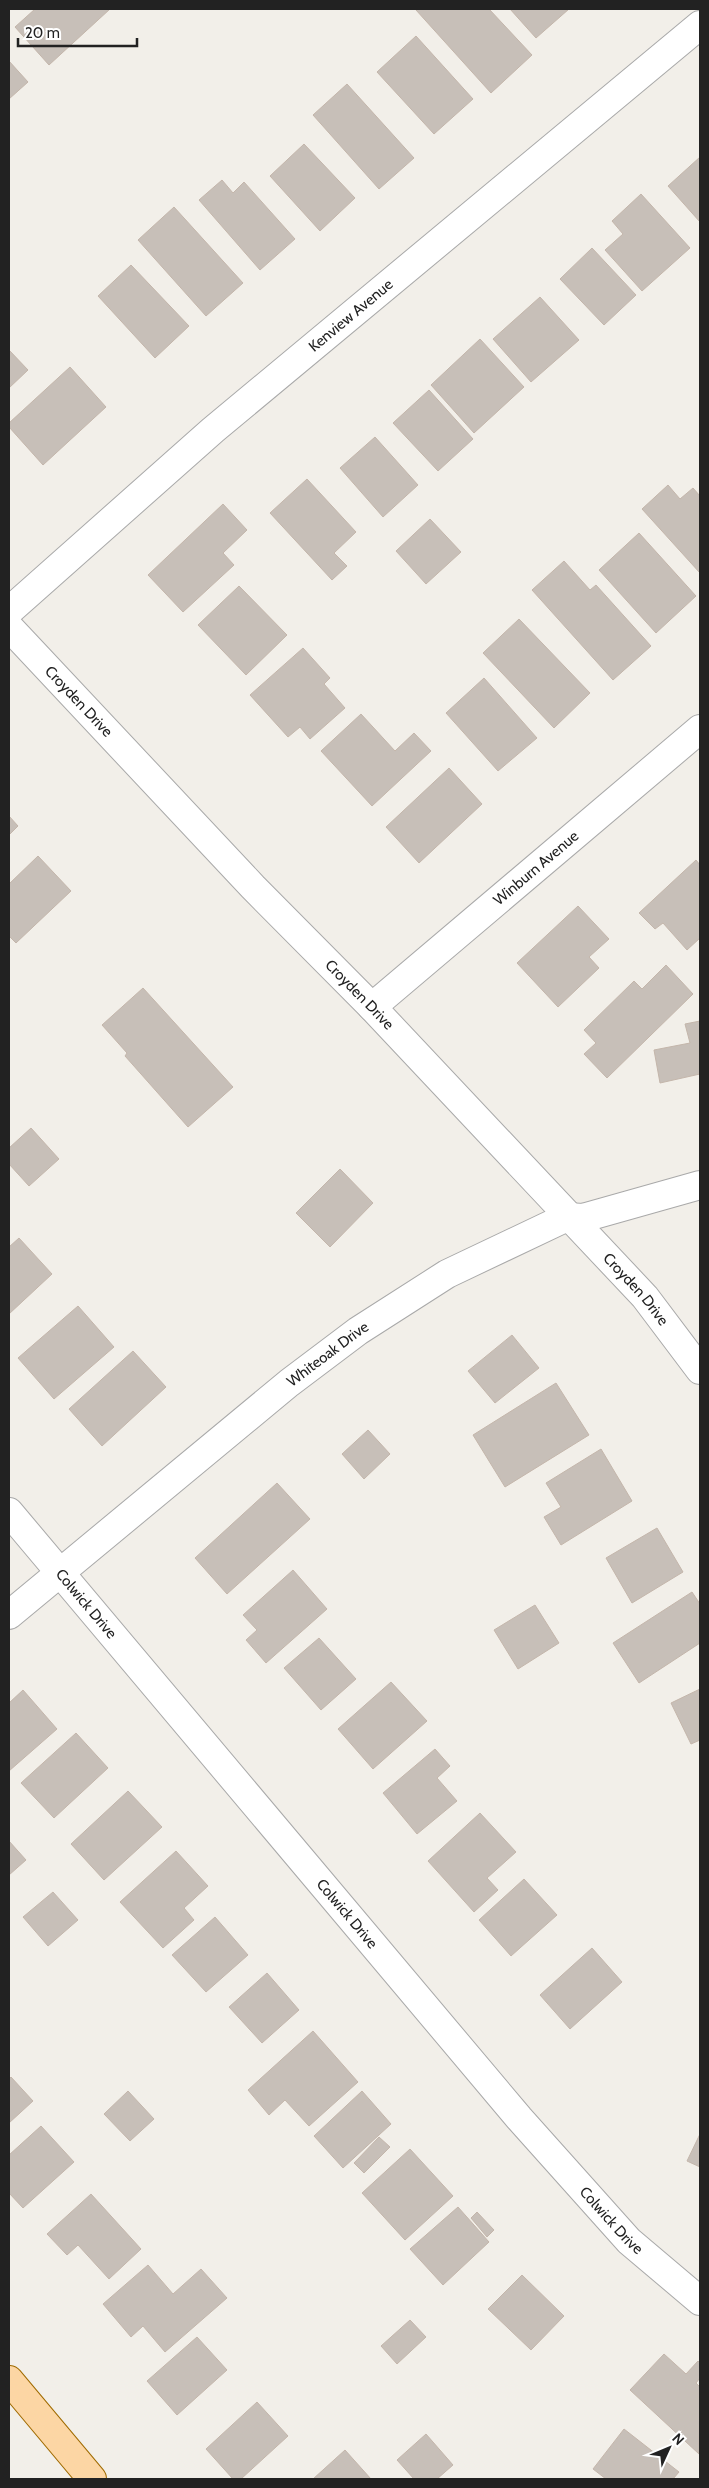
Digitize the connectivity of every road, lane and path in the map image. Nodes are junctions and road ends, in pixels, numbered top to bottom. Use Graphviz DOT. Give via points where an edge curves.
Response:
graph roads {
  1 [pos="700,25"];
  2 [pos="9,611"];
  3 [pos="9,627"];
  4 [pos="700,729"];
  5 [pos="372,1007"];
  6 [pos="700,1185"];
  7 [pos="567,1217"];
  8 [pos="700,1370"];
  9 [pos="9,1512"];
  10 [pos="60,1573"];
  11 [pos="9,1615"];
  12 [pos="700,2301"];
  13 [pos="9,2380"];
  14 [pos="92,2479"];
  1 -- 2 [label="street, Kenview Avenue" via="213,430"];
  3 -- 5 [label="street, Croyden Drive" via="247,880"];
  4 -- 5 [label="street, Winburn Avenue"];
  5 -- 7 [label="street, Croyden Drive"];
  6 -- 7 [label="street, Whiteoak Drive" via="582,1218"];
  7 -- 8 [label="street, Croyden Drive" via="645,1297"];
  7 -- 10 [label="street, Whiteoak Drive" via="446,1274 358,1331 289,1383"];
  9 -- 10 [label="street, Colwick Drive"];
  10 -- 11 [label="street, Whiteoak Drive"];
  10 -- 12 [label="street, Colwick Drive" via="519,2118 629,2241"];
  13 -- 14 [label="main road"];
}
